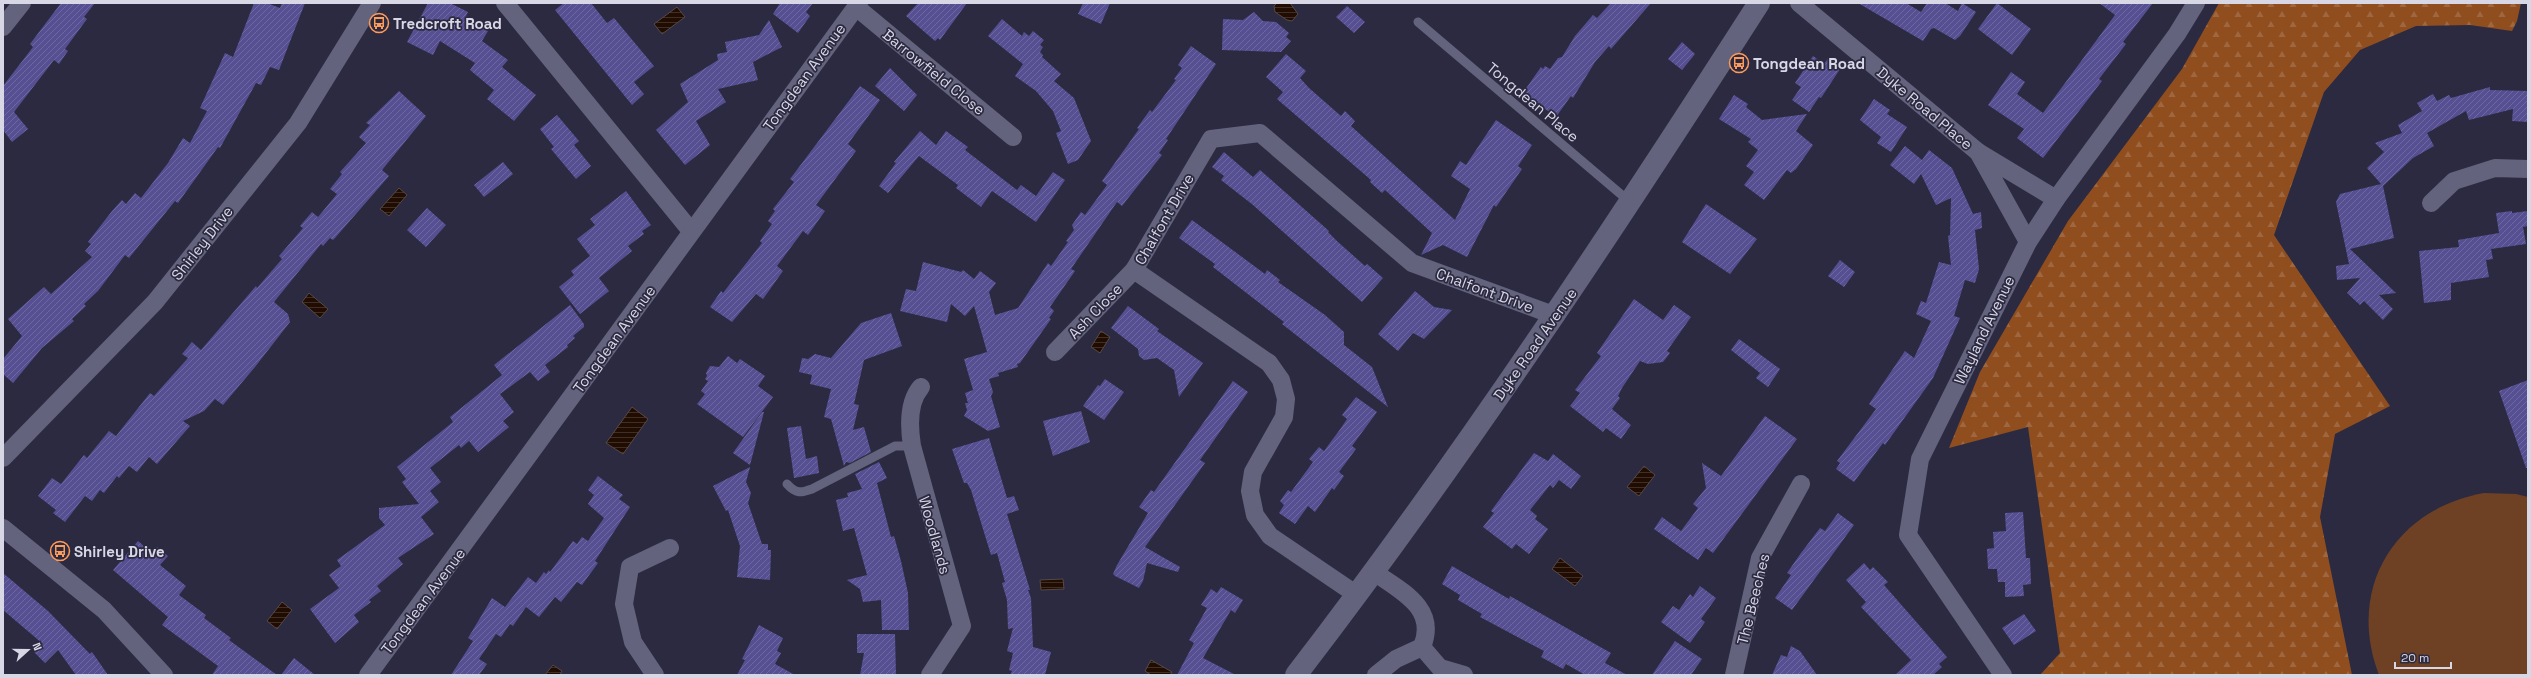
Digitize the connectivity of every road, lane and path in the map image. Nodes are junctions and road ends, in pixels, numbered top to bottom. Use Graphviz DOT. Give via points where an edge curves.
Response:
graph roads {
  1 [pos="22,3"];
  2 [pos="372,3"];
  3 [pos="505,3"];
  4 [pos="1758,3"];
  5 [pos="1799,3"];
  6 [pos="2196,3"];
  7 [pos="857,5"];
  8 [pos="1418,22"];
  9 [pos="3,27"];
  10 [pos="1013,137"];
  11 [pos="1978,152"];
  12 [pos="2528,169"];
  13 [pos="2056,199"];
  14 [pos="1631,202"];
  15 [pos="2431,203"];
  16 [pos="691,231"];
  17 [pos="2028,242"];
  18 [pos="1134,270"];
  19 [pos="1556,316"];
  20 [pos="1055,352"];
  21 [pos="921,387"];
  22 [pos="912,446"];
  23 [pos="3,458"];
  24 [pos="787,484"];
  25 [pos="1801,484"];
  26 [pos="3,528"];
  27 [pos="670,548"];
  28 [pos="1374,572"];
  29 [pos="1357,595"];
  30 [pos="1422,647"];
  31 [pos="164,675"];
  32 [pos="368,675"];
  33 [pos="655,675"];
  34 [pos="930,675"];
  35 [pos="1296,675"];
  36 [pos="1376,675"];
  37 [pos="1464,675"];
  38 [pos="1734,675"];
  39 [pos="2003,675"];
  1 -- 9 [label="street"];
  2 -- 23 [label="street, Shirley Drive" via="298,123 155,302"];
  3 -- 16 [label="street"];
  4 -- 14 [label="street, Dyke Road Avenue"];
  5 -- 11 [label="street, Dyke Road Place"];
  6 -- 13 [label="street, Wayland Avenue" via="2177,34"];
  7 -- 10 [label="street, Barrowfield Close"];
  7 -- 16 [label="street, Tongdean Avenue"];
  8 -- 14 [label="lane, Tongdean Place"];
  11 -- 13 [label="street"];
  11 -- 17 [label="street"];
  12 -- 15 [label="street" via="2496,168 2454,182"];
  13 -- 17 [label="street, Wayland Avenue"];
  14 -- 19 [label="street, Dyke Road Avenue"];
  16 -- 32 [label="street, Tongdean Avenue"];
  17 -- 39 [label="street, Wayland Avenue" via="1920,459 1908,535"];
  18 -- 19 [label="street, Chalfont Drive" via="1211,139 1260,133 1412,263"];
  18 -- 20 [label="street, Ash Close"];
  18 -- 29 [label="street, Chalfont Drive" via="1269,363 1281,380 1286,399 1284,417 1252,472 1250,491 1255,515 1270,536"];
  19 -- 28 [label="street, Dyke Road Avenue"];
  21 -- 22 [label="street, Woodlands" via="914,396 909,429"];
  22 -- 24 [label="lane" via="895,446 800,493"];
  22 -- 34 [label="street, Woodlands" via="962,626"];
  25 -- 38 [label="street, The Beeches" via="1760,558"];
  26 -- 31 [label="street" via="104,610"];
  27 -- 33 [label="street" via="630,567 624,604 633,642"];
  28 -- 29 [label="street, Dyke Road Avenue"];
  28 -- 30 [label="street" via="1412,599 1421,610 1427,625"];
  29 -- 35 [label="street, Dyke Road Avenue"];
  30 -- 36 [label="street" via="1396,659"];
  30 -- 37 [label="street" via="1440,668"];
}
